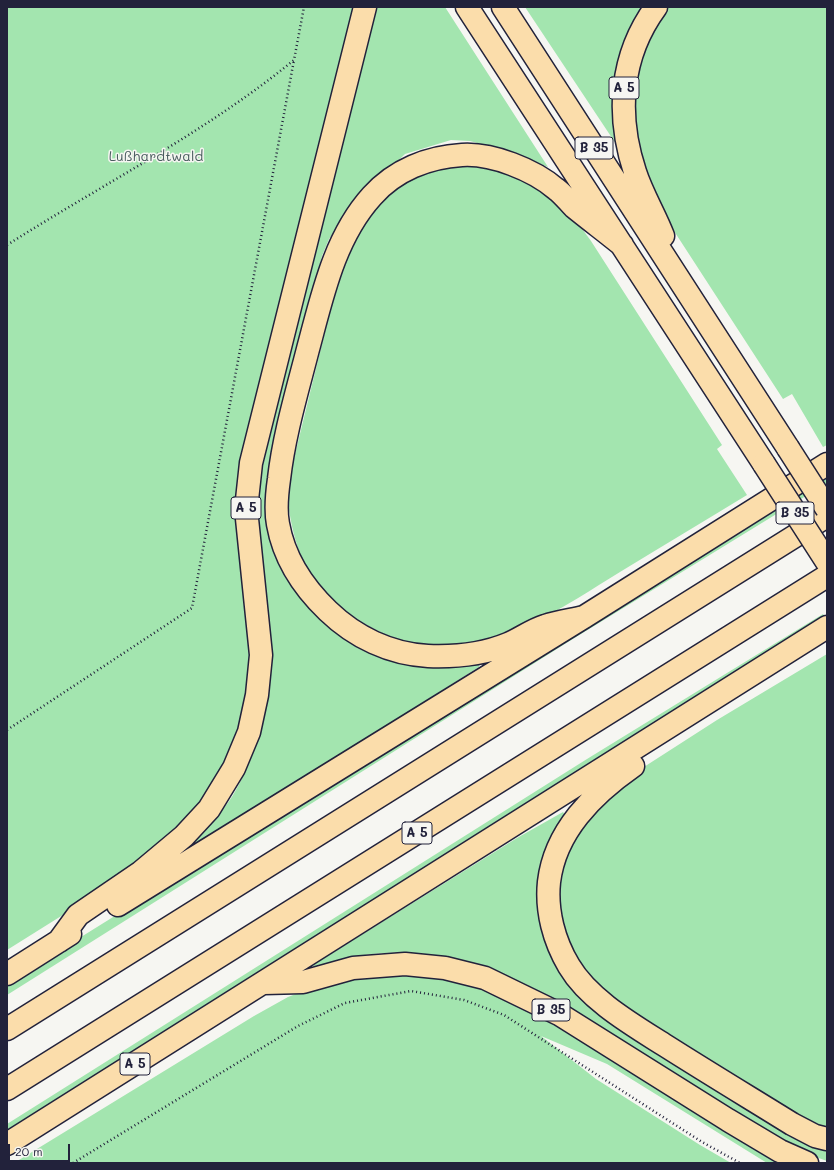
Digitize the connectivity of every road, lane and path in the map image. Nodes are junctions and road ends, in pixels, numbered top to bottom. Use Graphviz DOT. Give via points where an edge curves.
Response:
graph roads {
  1 [pos="304,7"];
  2 [pos="365,7"];
  3 [pos="467,7"];
  4 [pos="504,7"];
  5 [pos="656,7"];
  6 [pos="294,60"];
  7 [pos="7,245"];
  8 [pos="622,245"];
  9 [pos="685,289"];
  10 [pos="827,464"];
  11 [pos="827,509"];
  12 [pos="827,516"];
  13 [pos="827,562"];
  14 [pos="827,576"];
  15 [pos="584,617"];
  16 [pos="827,627"];
  17 [pos="783,655"];
  18 [pos="7,730"];
  19 [pos="59,941"];
  20 [pos="7,974"];
  21 [pos="263,983"];
  22 [pos="7,1029"];
  23 [pos="7,1089"];
  24 [pos="827,1139"];
  25 [pos="7,1144"];
  26 [pos="73,1163"];
  27 [pos="740,1163"];
  28 [pos="807,1163"];
  1 -- 6 [label="path"];
  2 -- 19 [label="highway, A 5" via="251,463 246,509 261,655 257,695 249,732 234,768 209,808 184,836 141,872 78,915"];
  3 -- 8 [label="highway, B 35"];
  4 -- 9 [label="highway, B 35"];
  5 -- 9 [label="highway, A 5" via="636,44 627,71 623,93 623,118 626,142 635,174"];
  6 -- 7 [label="path" via="257,91 196,131"];
  6 -- 18 [label="path" via="192,608"];
  8 -- 13 [label="highway, B 35, bridge"];
  8 -- 15 [label="highway" via="573,206 556,188 522,168 492,157 464,154 435,159 411,166 388,181 372,196 355,219 342,240 332,267 292,411 282,457 277,499 278,524 285,548 298,576 342,625 367,641 397,651 425,656 470,654 506,645 543,627"];
  9 -- 11 [label="highway, B 35, bridge"];
  10 -- 15 [label="highway"];
  12 -- 22 [label="highway"];
  14 -- 23 [label="highway, A 5"];
  15 -- 19 [label="highway, A 5"];
  16 -- 17 [label="highway, A 5"];
  17 -- 21 [label="highway, A 5"];
  17 -- 24 [label="highway, A 5" via="718,711 612,781 588,804 569,826 558,849 548,891 550,915 556,942 569,967 602,1003 785,1120"];
  19 -- 20 [label="highway, A 5"];
  21 -- 25 [label="highway, A 5"];
  21 -- 28 [label="highway, B 35" via="303,982 353,968 405,964 445,968 485,978 559,1014 728,1120 780,1151"];
  26 -- 27 [label="path" via="298,1026 345,1003 410,991 464,1000 504,1015 702,1142"];
}
